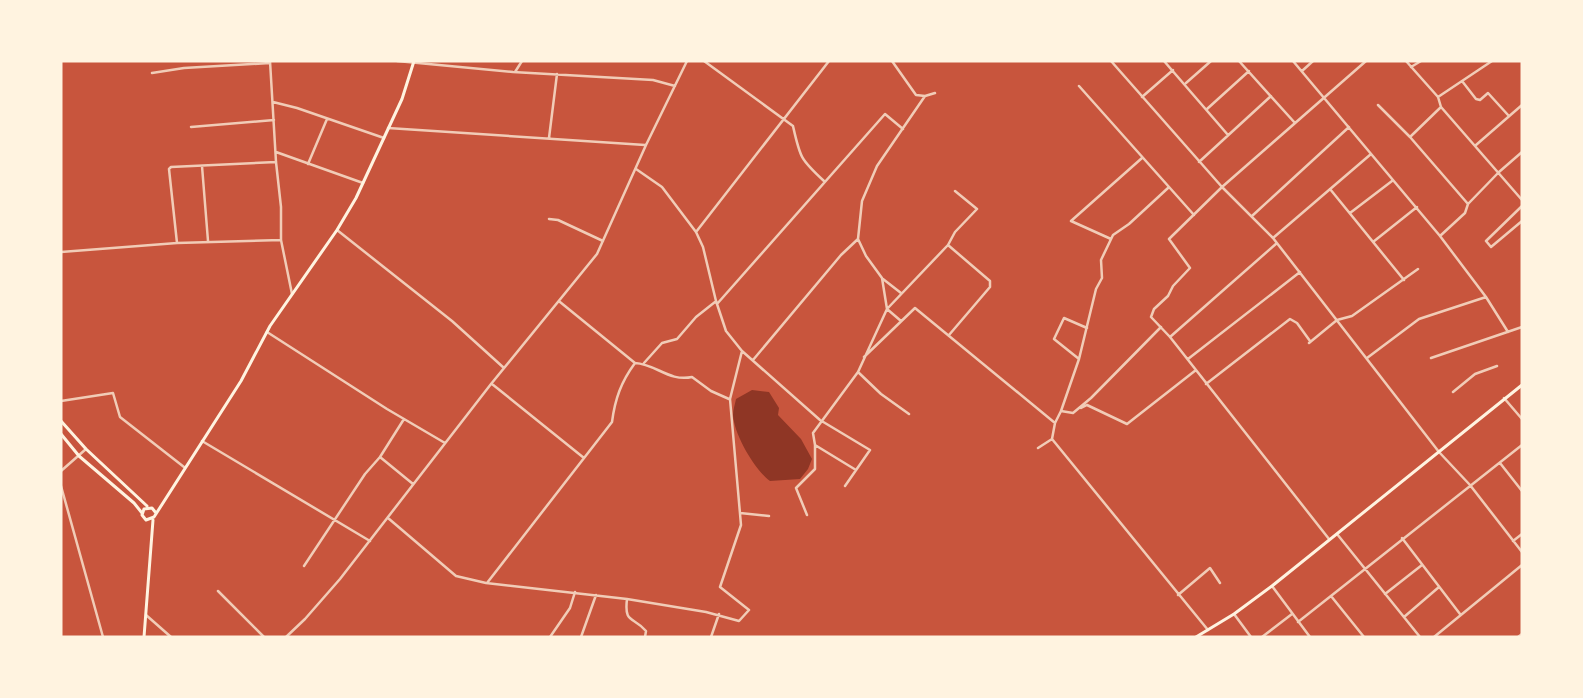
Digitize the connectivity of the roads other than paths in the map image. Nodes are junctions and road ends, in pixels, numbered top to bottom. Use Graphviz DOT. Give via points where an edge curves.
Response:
graph roads {
  1 [pos="397,61"];
  2 [pos="522,61"];
  3 [pos="687,61"];
  4 [pos="704,61"];
  5 [pos="829,61"];
  6 [pos="892,61"];
  7 [pos="1111,61"];
  8 [pos="1164,61"];
  9 [pos="1211,61"];
  10 [pos="1239,61"];
  11 [pos="1293,61"];
  12 [pos="1313,61"];
  13 [pos="1366,61"];
  14 [pos="1406,61"];
  15 [pos="1421,61"];
  16 [pos="1492,61"];
  17 [pos="270,62"];
  18 [pos="414,63"];
  19 [pos="1411,67"];
  20 [pos="1173,70"];
  21 [pos="1249,71"];
  22 [pos="516,72"];
  23 [pos="1302,72"];
  24 [pos="152,73"];
  25 [pos="557,74"];
  26 [pos="1462,81"];
  27 [pos="1186,83"];
  28 [pos="675,86"];
  29 [pos="1079,86"];
  30 [pos="935,93"];
  31 [pos="925,96"];
  32 [pos="1272,96"];
  33 [pos="1324,96"];
  34 [pos="1142,97"];
  35 [pos="1438,97"];
  36 [pos="273,102"];
  37 [pos="1378,105"];
  38 [pos="1522,105"];
  39 [pos="1441,107"];
  40 [pos="1207,109"];
  41 [pos="1508,115"];
  42 [pos="328,119"];
  43 [pos="782,119"];
  44 [pos="274,120"];
  45 [pos="1295,123"];
  46 [pos="191,127"];
  47 [pos="1349,127"];
  48 [pos="387,128"];
  49 [pos="903,129"];
  50 [pos="1228,135"];
  51 [pos="1410,137"];
  52 [pos="384,138"];
  53 [pos="549,138"];
  54 [pos="646,145"];
  55 [pos="1476,145"];
  56 [pos="276,152"];
  57 [pos="1522,152"];
  58 [pos="1371,154"];
  59 [pos="1142,158"];
  60 [pos="276,162"];
  61 [pos="1199,162"];
  62 [pos="308,164"];
  63 [pos="202,166"];
  64 [pos="636,169"];
  65 [pos="1499,172"];
  66 [pos="1392,181"];
  67 [pos="824,182"];
  68 [pos="363,183"];
  69 [pos="1222,187"];
  70 [pos="1168,188"];
  71 [pos="1330,189"];
  72 [pos="954,192"];
  73 [pos="1522,200"];
  74 [pos="1468,204"];
  75 [pos="1522,206"];
  76 [pos="1417,207"];
  77 [pos="1350,214"];
  78 [pos="1194,215"];
  79 [pos="1252,216"];
  80 [pos="549,219"];
  81 [pos="1522,221"];
  82 [pos="337,230"];
  83 [pos="696,232"];
  84 [pos="1440,236"];
  85 [pos="1273,238"];
  86 [pos="858,239"];
  87 [pos="281,240"];
  88 [pos="1111,240"];
  89 [pos="208,241"];
  90 [pos="603,241"];
  91 [pos="1373,242"];
  92 [pos="177,243"];
  93 [pos="1277,243"];
  94 [pos="948,245"];
  95 [pos="61,252"];
  96 [pos="1418,269"];
  97 [pos="1300,272"];
  98 [pos="882,278"];
  99 [pos="1404,280"];
  100 [pos="902,293"];
  101 [pos="292,294"];
  102 [pos="1486,297"];
  103 [pos="560,302"];
  104 [pos="716,303"];
  105 [pos="887,309"];
  106 [pos="1337,320"];
  107 [pos="901,321"];
  108 [pos="1161,327"];
  109 [pos="1522,327"];
  110 [pos="1088,328"];
  111 [pos="267,332"];
  112 [pos="1508,332"];
  113 [pos="950,335"];
  114 [pos="1170,337"];
  115 [pos="742,351"];
  116 [pos="864,357"];
  117 [pos="1367,358"];
  118 [pos="1431,358"];
  119 [pos="1079,359"];
  120 [pos="752,360"];
  121 [pos="1188,360"];
  122 [pos="635,363"];
  123 [pos="644,364"];
  124 [pos="1497,366"];
  125 [pos="504,368"];
  126 [pos="1196,370"];
  127 [pos="858,372"];
  128 [pos="491,384"];
  129 [pos="1206,384"];
  130 [pos="1522,386"];
  131 [pos="1453,392"];
  132 [pos="1504,398"];
  133 [pos="730,399"];
  134 [pos="61,401"];
  135 [pos="1061,411"];
  136 [pos="1073,413"];
  137 [pos="909,414"];
  138 [pos="404,419"];
  139 [pos="1522,419"];
  140 [pos="820,420"];
  141 [pos="61,421"];
  142 [pos="1055,423"];
  143 [pos="61,434"];
  144 [pos="1052,439"];
  145 [pos="202,441"];
  146 [pos="445,443"];
  147 [pos="815,445"];
  148 [pos="1522,445"];
  149 [pos="1038,448"];
  150 [pos="86,450"];
  151 [pos="1439,452"];
  152 [pos="78,456"];
  153 [pos="380,457"];
  154 [pos="584,458"];
  155 [pos="1500,463"];
  156 [pos="184,467"];
  157 [pos="61,470"];
  158 [pos="856,470"];
  159 [pos="413,484"];
  160 [pos="1470,485"];
  161 [pos="61,486"];
  162 [pos="845,486"];
  163 [pos="1522,492"];
  164 [pos="148,507"];
  165 [pos="142,513"];
  166 [pos="156,513"];
  167 [pos="740,513"];
  168 [pos="808,515"];
  169 [pos="769,516"];
  170 [pos="388,518"];
  171 [pos="153,519"];
  172 [pos="336,520"];
  173 [pos="1337,534"];
  174 [pos="1522,534"];
  175 [pos="1402,538"];
  176 [pos="1329,539"];
  177 [pos="370,541"];
  178 [pos="1513,541"];
  179 [pos="1522,552"];
  180 [pos="1422,565"];
  181 [pos="1522,565"];
  182 [pos="304,566"];
  183 [pos="1363,569"];
  184 [pos="486,583"];
  185 [pos="1220,583"];
  186 [pos="1272,586"];
  187 [pos="1439,587"];
  188 [pos="218,591"];
  189 [pos="575,592"];
  190 [pos="1385,594"];
  191 [pos="596,595"];
  192 [pos="1178,595"];
  193 [pos="1331,596"];
  194 [pos="627,599"];
  195 [pos="145,614"];
  196 [pos="719,614"];
  197 [pos="1234,614"];
  198 [pos="1292,614"];
  199 [pos="1461,615"];
  200 [pos="1404,617"];
  201 [pos="1298,622"];
  202 [pos="1208,630"];
  203 [pos="1522,634"];
  204 [pos="103,637"];
  205 [pos="144,637"];
  206 [pos="171,637"];
  207 [pos="264,637"];
  208 [pos="286,637"];
  209 [pos="550,637"];
  210 [pos="581,637"];
  211 [pos="645,637"];
  212 [pos="711,637"];
  213 [pos="1196,637"];
  214 [pos="1251,637"];
  215 [pos="1262,637"];
  216 [pos="1310,637"];
  217 [pos="1364,637"];
  218 [pos="1420,637"];
  219 [pos="1434,637"];
  220 [pos="1518,637"];
  1 -- 18 [label="street"];
  2 -- 22 [label="street"];
  3 -- 28 [label="street"];
  4 -- 43 [label="street"];
  5 -- 43 [label="street"];
  6 -- 31 [label="street" via="916,95"];
  7 -- 34 [label="street"];
  8 -- 20 [label="street"];
  9 -- 27 [label="street"];
  10 -- 21 [label="street"];
  11 -- 23 [label="street"];
  12 -- 23 [label="street"];
  13 -- 33 [label="street"];
  14 -- 19 [label="street"];
  15 -- 19 [label="street"];
  16 -- 26 [label="street"];
  17 -- 24 [label="street"];
  17 -- 36 [label="street"];
  18 -- 22 [label="street"];
  18 -- 48 [label="main road" via="402,99"];
  19 -- 35 [label="street"];
  20 -- 27 [label="street"];
  20 -- 34 [label="street"];
  21 -- 32 [label="street"];
  21 -- 40 [label="street"];
  22 -- 25 [label="street"];
  23 -- 33 [label="street"];
  25 -- 28 [label="street" via="652,80"];
  25 -- 53 [label="street"];
  26 -- 35 [label="street"];
  26 -- 41 [label="street" via="1476,99 1480,100 1488,93"];
  27 -- 40 [label="street"];
  28 -- 54 [label="street"];
  29 -- 59 [label="street"];
  30 -- 31 [label="street"];
  31 -- 49 [label="street"];
  32 -- 45 [label="street"];
  32 -- 50 [label="street"];
  33 -- 45 [label="street"];
  33 -- 47 [label="street"];
  34 -- 61 [label="street"];
  35 -- 39 [label="street"];
  36 -- 42 [label="street"];
  36 -- 44 [label="street"];
  37 -- 51 [label="street"];
  38 -- 41 [label="street"];
  39 -- 51 [label="street"];
  39 -- 55 [label="street"];
  40 -- 50 [label="street"];
  41 -- 55 [label="street"];
  42 -- 52 [label="street"];
  42 -- 62 [label="street"];
  43 -- 67 [label="street" via="793,126 797,151 803,162"];
  43 -- 83 [label="street"];
  44 -- 46 [label="street"];
  44 -- 56 [label="street"];
  45 -- 69 [label="street"];
  47 -- 58 [label="street"];
  47 -- 79 [label="street"];
  48 -- 52 [label="main road"];
  48 -- 53 [label="street"];
  49 -- 67 [label="street" via="885,114"];
  49 -- 86 [label="street" via="877,166 862,201"];
  50 -- 61 [label="street"];
  51 -- 74 [label="street"];
  52 -- 68 [label="main road"];
  53 -- 54 [label="street"];
  54 -- 64 [label="street"];
  55 -- 65 [label="street"];
  56 -- 60 [label="street"];
  56 -- 62 [label="street"];
  57 -- 65 [label="street"];
  58 -- 66 [label="street"];
  58 -- 71 [label="street"];
  59 -- 70 [label="street"];
  59 -- 88 [label="street" via="1071,221"];
  60 -- 63 [label="street"];
  60 -- 87 [label="street"];
  61 -- 69 [label="street"];
  62 -- 68 [label="street"];
  63 -- 89 [label="street"];
  63 -- 92 [label="street" via="169,169"];
  64 -- 83 [label="street" via="662,187"];
  64 -- 90 [label="street"];
  65 -- 73 [label="street"];
  65 -- 74 [label="street"];
  66 -- 76 [label="street"];
  66 -- 77 [label="street"];
  67 -- 104 [label="street"];
  68 -- 82 [label="main road"];
  69 -- 78 [label="street"];
  69 -- 79 [label="street"];
  70 -- 78 [label="street"];
  70 -- 88 [label="street"];
  71 -- 77 [label="street"];
  71 -- 85 [label="street"];
  72 -- 94 [label="street" via="977,209"];
  74 -- 84 [label="street" via="1465,213"];
  75 -- 81 [label="street" via="1486,241 1491,247"];
  76 -- 84 [label="street"];
  76 -- 91 [label="street"];
  77 -- 91 [label="street"];
  78 -- 108 [label="street" via="1169,240 1190,268 1154,309 1151,317"];
  79 -- 85 [label="street"];
  80 -- 90 [label="street"];
  82 -- 101 [label="main road"];
  82 -- 125 [label="street" via="452,321"];
  83 -- 104 [label="street" via="703,247"];
  84 -- 102 [label="street"];
  85 -- 93 [label="street"];
  86 -- 98 [label="street"];
  86 -- 120 [label="street"];
  87 -- 92 [label="street"];
  87 -- 101 [label="street"];
  88 -- 110 [label="street" via="1101,260 1102,278 1096,289"];
  90 -- 103 [label="street" via="597,254"];
  91 -- 99 [label="street"];
  92 -- 95 [label="street"];
  93 -- 97 [label="street"];
  93 -- 114 [label="street"];
  94 -- 100 [label="street"];
  94 -- 113 [label="street" via="990,281 990,287"];
  96 -- 99 [label="street"];
  97 -- 106 [label="street"];
  97 -- 121 [label="street"];
  98 -- 100 [label="street"];
  98 -- 105 [label="street"];
  99 -- 106 [label="street" via="1352,316"];
  100 -- 105 [label="street"];
  101 -- 111 [label="main road"];
  102 -- 112 [label="street"];
  102 -- 117 [label="street" via="1419,319"];
  103 -- 122 [label="street"];
  103 -- 125 [label="street"];
  104 -- 115 [label="street" via="726,331"];
  104 -- 123 [label="street" via="696,317 677,339 662,343"];
  105 -- 107 [label="street"];
  105 -- 116 [label="street"];
  106 -- 117 [label="street"];
  106 -- 129 [label="street" via="1309,342 1297,323 1290,319"];
  107 -- 113 [label="street" via="915,308"];
  107 -- 116 [label="street"];
  108 -- 114 [label="street"];
  108 -- 136 [label="street"];
  109 -- 112 [label="street"];
  110 -- 119 [label="street"];
  110 -- 119 [label="street" via="1064,318 1054,339"];
  111 -- 138 [label="street"];
  111 -- 145 [label="main road" via="241,381"];
  112 -- 118 [label="street"];
  113 -- 142 [label="street"];
  114 -- 121 [label="street"];
  115 -- 120 [label="street"];
  115 -- 133 [label="street"];
  116 -- 127 [label="street"];
  117 -- 151 [label="street"];
  119 -- 135 [label="street"];
  120 -- 140 [label="street"];
  121 -- 126 [label="street"];
  122 -- 123 [label="street"];
  122 -- 154 [label="street" via="615,400 612,422"];
  123 -- 133 [label="street" via="673,378 692,377"];
  124 -- 131 [label="street" via="1475,374"];
  125 -- 128 [label="street"];
  126 -- 129 [label="street"];
  126 -- 136 [label="street" via="1127,424 1087,405"];
  127 -- 137 [label="street"];
  127 -- 140 [label="street"];
  128 -- 146 [label="street"];
  128 -- 154 [label="street"];
  129 -- 176 [label="street"];
  130 -- 132 [label="main road"];
  132 -- 139 [label="street"];
  132 -- 151 [label="main road"];
  133 -- 167 [label="street"];
  134 -- 156 [label="street" via="113,392 120,417"];
  135 -- 136 [label="street"];
  135 -- 142 [label="street"];
  138 -- 146 [label="street"];
  138 -- 153 [label="street"];
  140 -- 147 [label="street" via="812,433"];
  140 -- 158 [label="street" via="870,450"];
  141 -- 150 [label="main road"];
  142 -- 144 [label="street"];
  143 -- 152 [label="main road"];
  144 -- 149 [label="street"];
  144 -- 192 [label="street"];
  145 -- 156 [label="main road"];
  145 -- 172 [label="street"];
  146 -- 159 [label="street"];
  147 -- 158 [label="street"];
  147 -- 168 [label="street" via="814,468 796,488"];
  148 -- 155 [label="street"];
  150 -- 152 [label="street"];
  150 -- 164 [label="main road"];
  151 -- 160 [label="street"];
  151 -- 173 [label="main road"];
  152 -- 157 [label="street"];
  152 -- 165 [label="main road" via="116,486"];
  153 -- 159 [label="street"];
  153 -- 172 [label="street" via="365,474"];
  154 -- 184 [label="street"];
  155 -- 160 [label="street"];
  155 -- 163 [label="street"];
  156 -- 166 [label="main road"];
  158 -- 162 [label="street"];
  159 -- 170 [label="street"];
  160 -- 175 [label="street"];
  160 -- 178 [label="street"];
  161 -- 204 [label="street"];
  164 -- 165 [label="main road"];
  164 -- 166 [label="main road"];
  165 -- 171 [label="main road" via="144,519"];
  166 -- 171 [label="main road"];
  167 -- 169 [label="street"];
  167 -- 196 [label="street" via="741,525 720,587 749,610 739,621"];
  170 -- 177 [label="street"];
  170 -- 184 [label="street" via="456,576"];
  171 -- 195 [label="main road"];
  172 -- 177 [label="street"];
  172 -- 182 [label="street"];
  173 -- 176 [label="main road"];
  173 -- 183 [label="street"];
  174 -- 178 [label="street"];
  175 -- 180 [label="street"];
  175 -- 183 [label="street"];
  176 -- 186 [label="main road"];
  177 -- 208 [label="street"];
  178 -- 179 [label="street"];
  180 -- 187 [label="street"];
  180 -- 190 [label="street"];
  181 -- 199 [label="street"];
  183 -- 190 [label="street"];
  183 -- 193 [label="street"];
  184 -- 189 [label="street"];
  185 -- 192 [label="street" via="1210,568"];
  186 -- 197 [label="main road"];
  186 -- 198 [label="street"];
  187 -- 199 [label="street"];
  187 -- 200 [label="street"];
  188 -- 207 [label="street"];
  189 -- 191 [label="street"];
  189 -- 209 [label="street" via="570,608"];
  190 -- 200 [label="street"];
  191 -- 194 [label="street"];
  191 -- 210 [label="street"];
  192 -- 202 [label="street"];
  193 -- 201 [label="street"];
  193 -- 217 [label="street"];
  194 -- 196 [label="street"];
  194 -- 211 [label="street" via="625,612 628,618 644,628"];
  195 -- 205 [label="main road"];
  195 -- 206 [label="street"];
  196 -- 212 [label="street"];
  197 -- 202 [label="main road"];
  197 -- 214 [label="street"];
  198 -- 201 [label="street"];
  198 -- 215 [label="street"];
  199 -- 219 [label="street"];
  200 -- 218 [label="street"];
  201 -- 216 [label="street"];
  202 -- 213 [label="main road"];
  203 -- 220 [label="street"];
}
